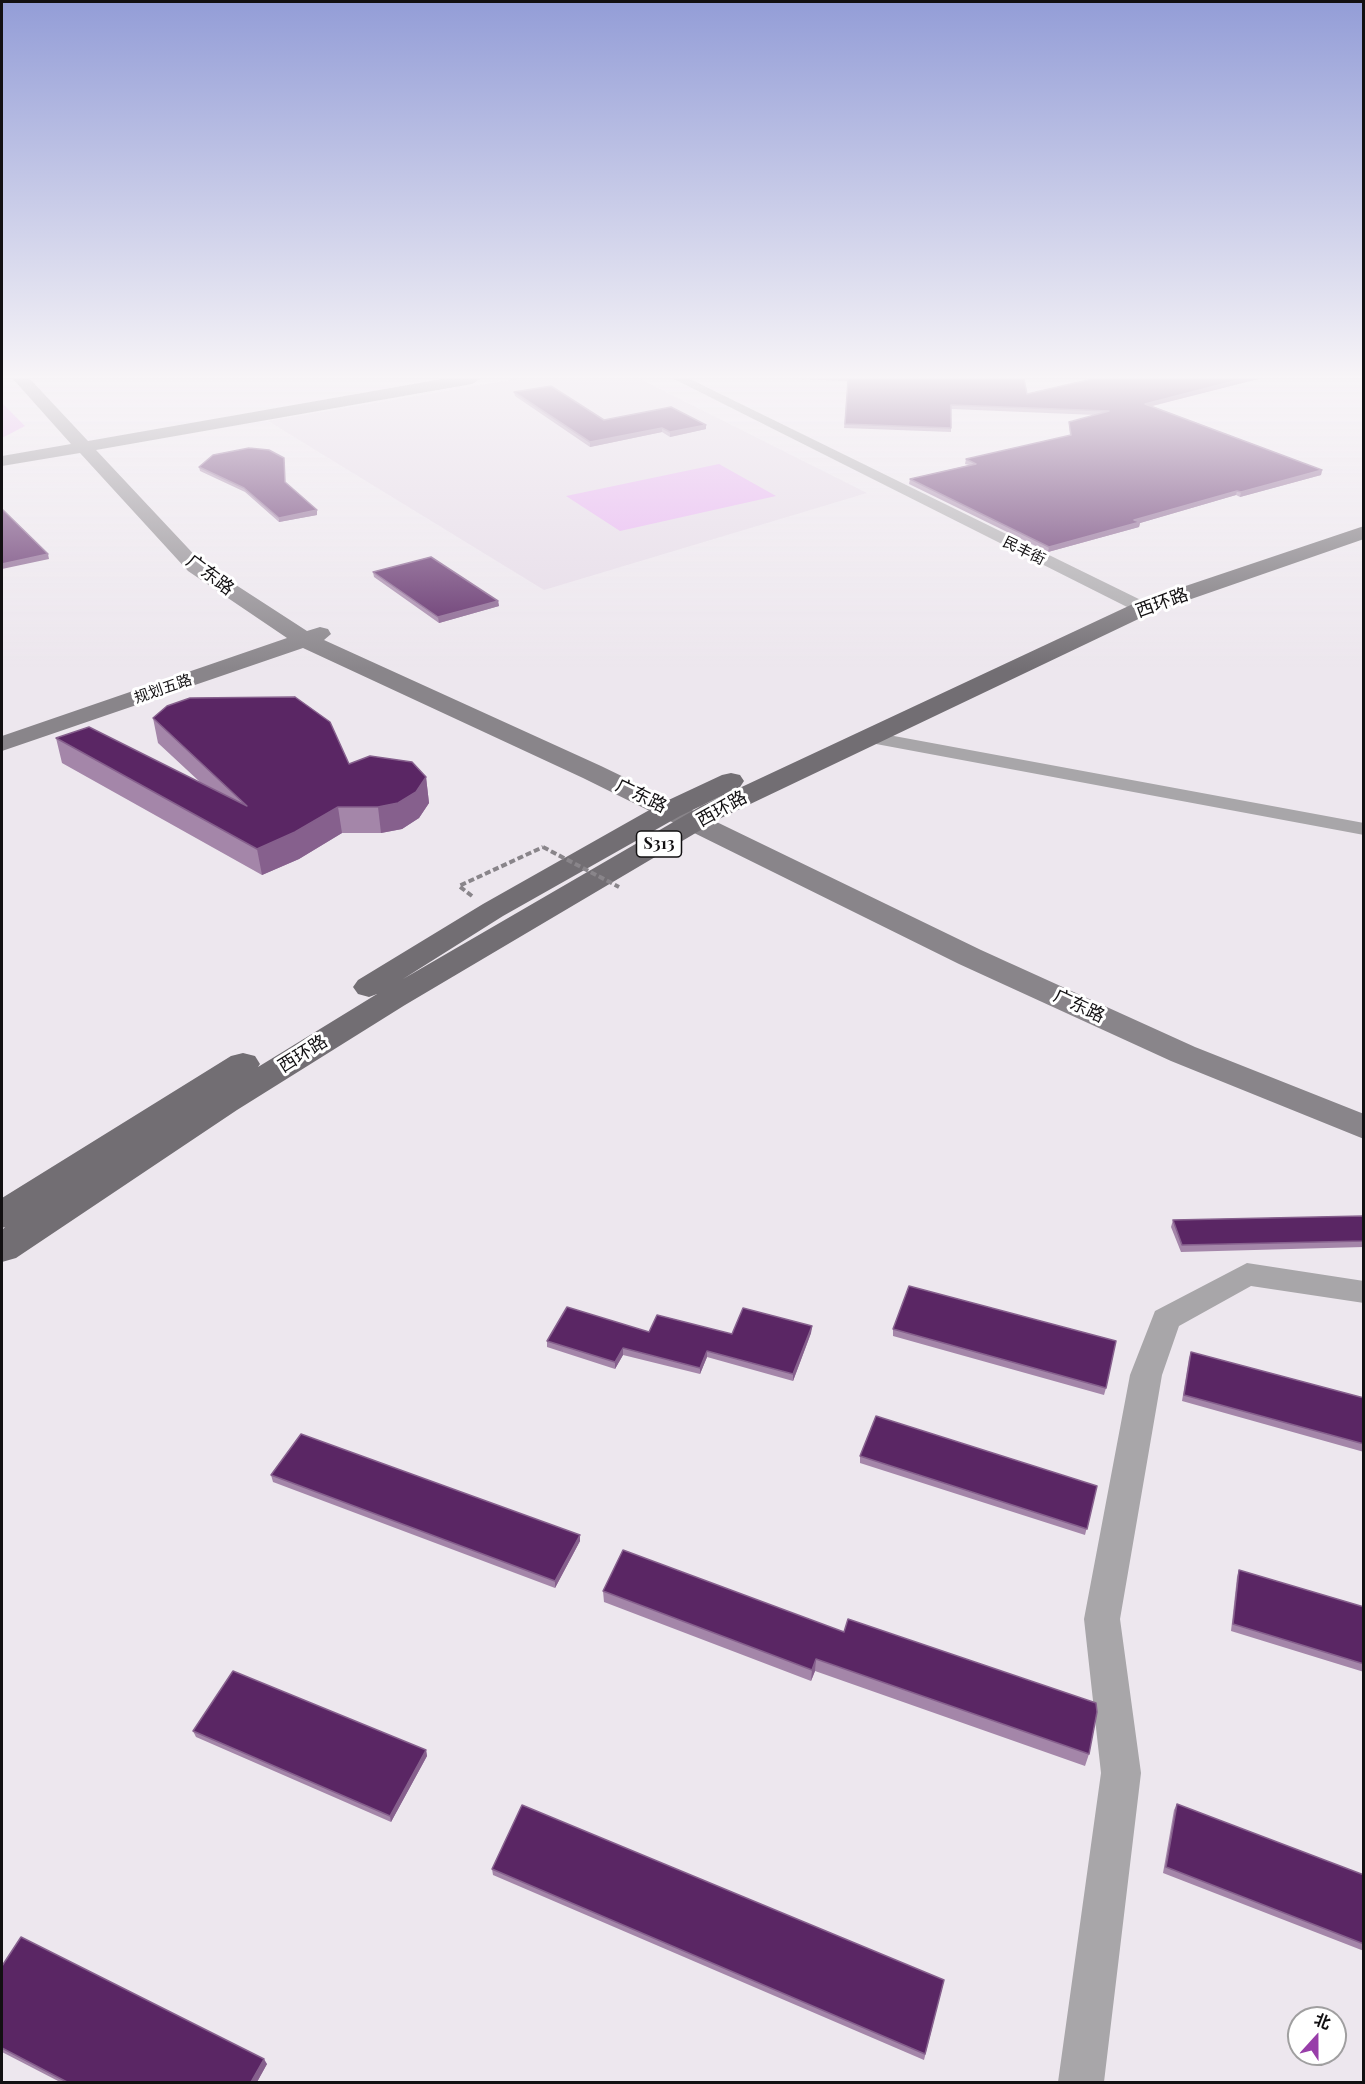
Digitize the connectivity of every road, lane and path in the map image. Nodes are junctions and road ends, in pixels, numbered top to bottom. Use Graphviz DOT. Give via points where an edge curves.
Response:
graph roads {
  1 [pos="117,476"];
  2 [pos="876,476"];
  3 [pos="1364,519"];
  4 [pos="1364,532"];
  5 [pos="1133,604"];
  6 [pos="315,636"];
  7 [pos="867,737"];
  8 [pos="2,744"];
  9 [pos="692,811"];
  10 [pos="1364,829"];
  11 [pos="459,886"];
  12 [pos="619,887"];
  13 [pos="1364,1107"];
  14 [pos="1364,1127"];
  15 [pos="2,1215"];
  16 [pos="2,1248"];
  17 [pos="1364,1292"];
  18 [pos="1081,2082"];
  1 -- 6 [label="street, 广东路" via="151,522 195,567"];
  2 -- 5 [label="street, 民丰街"];
  3 -- 5 [label="main road, 西环路 / S313"];
  4 -- 5 [label="main road, 西环路 / S313"];
  5 -- 7 [label="main road, 西环路 / S313"];
  5 -- 9 [label="main road, 西环路 / S313"];
  6 -- 8 [label="street, 规划五路"];
  6 -- 9 [label="street, 广东路"];
  7 -- 9 [label="main road, 西环路 / S313"];
  7 -- 10 [label="street"];
  9 -- 13 [label="street, 广东路" via="1188,1035"];
  9 -- 14 [label="street, 广东路" via="970,957 1173,1049"];
  9 -- 15 [label="main road, 西环路 / S313" via="493,910"];
  9 -- 16 [label="main road, 西环路 / S313" via="517,924 225,1102"];
  11 -- 12 [label="path, bridge" via="543,847"];
  17 -- 18 [label="street" via="1247,1274 1166,1319 1146,1376 1102,1619 1121,1773"];
}
